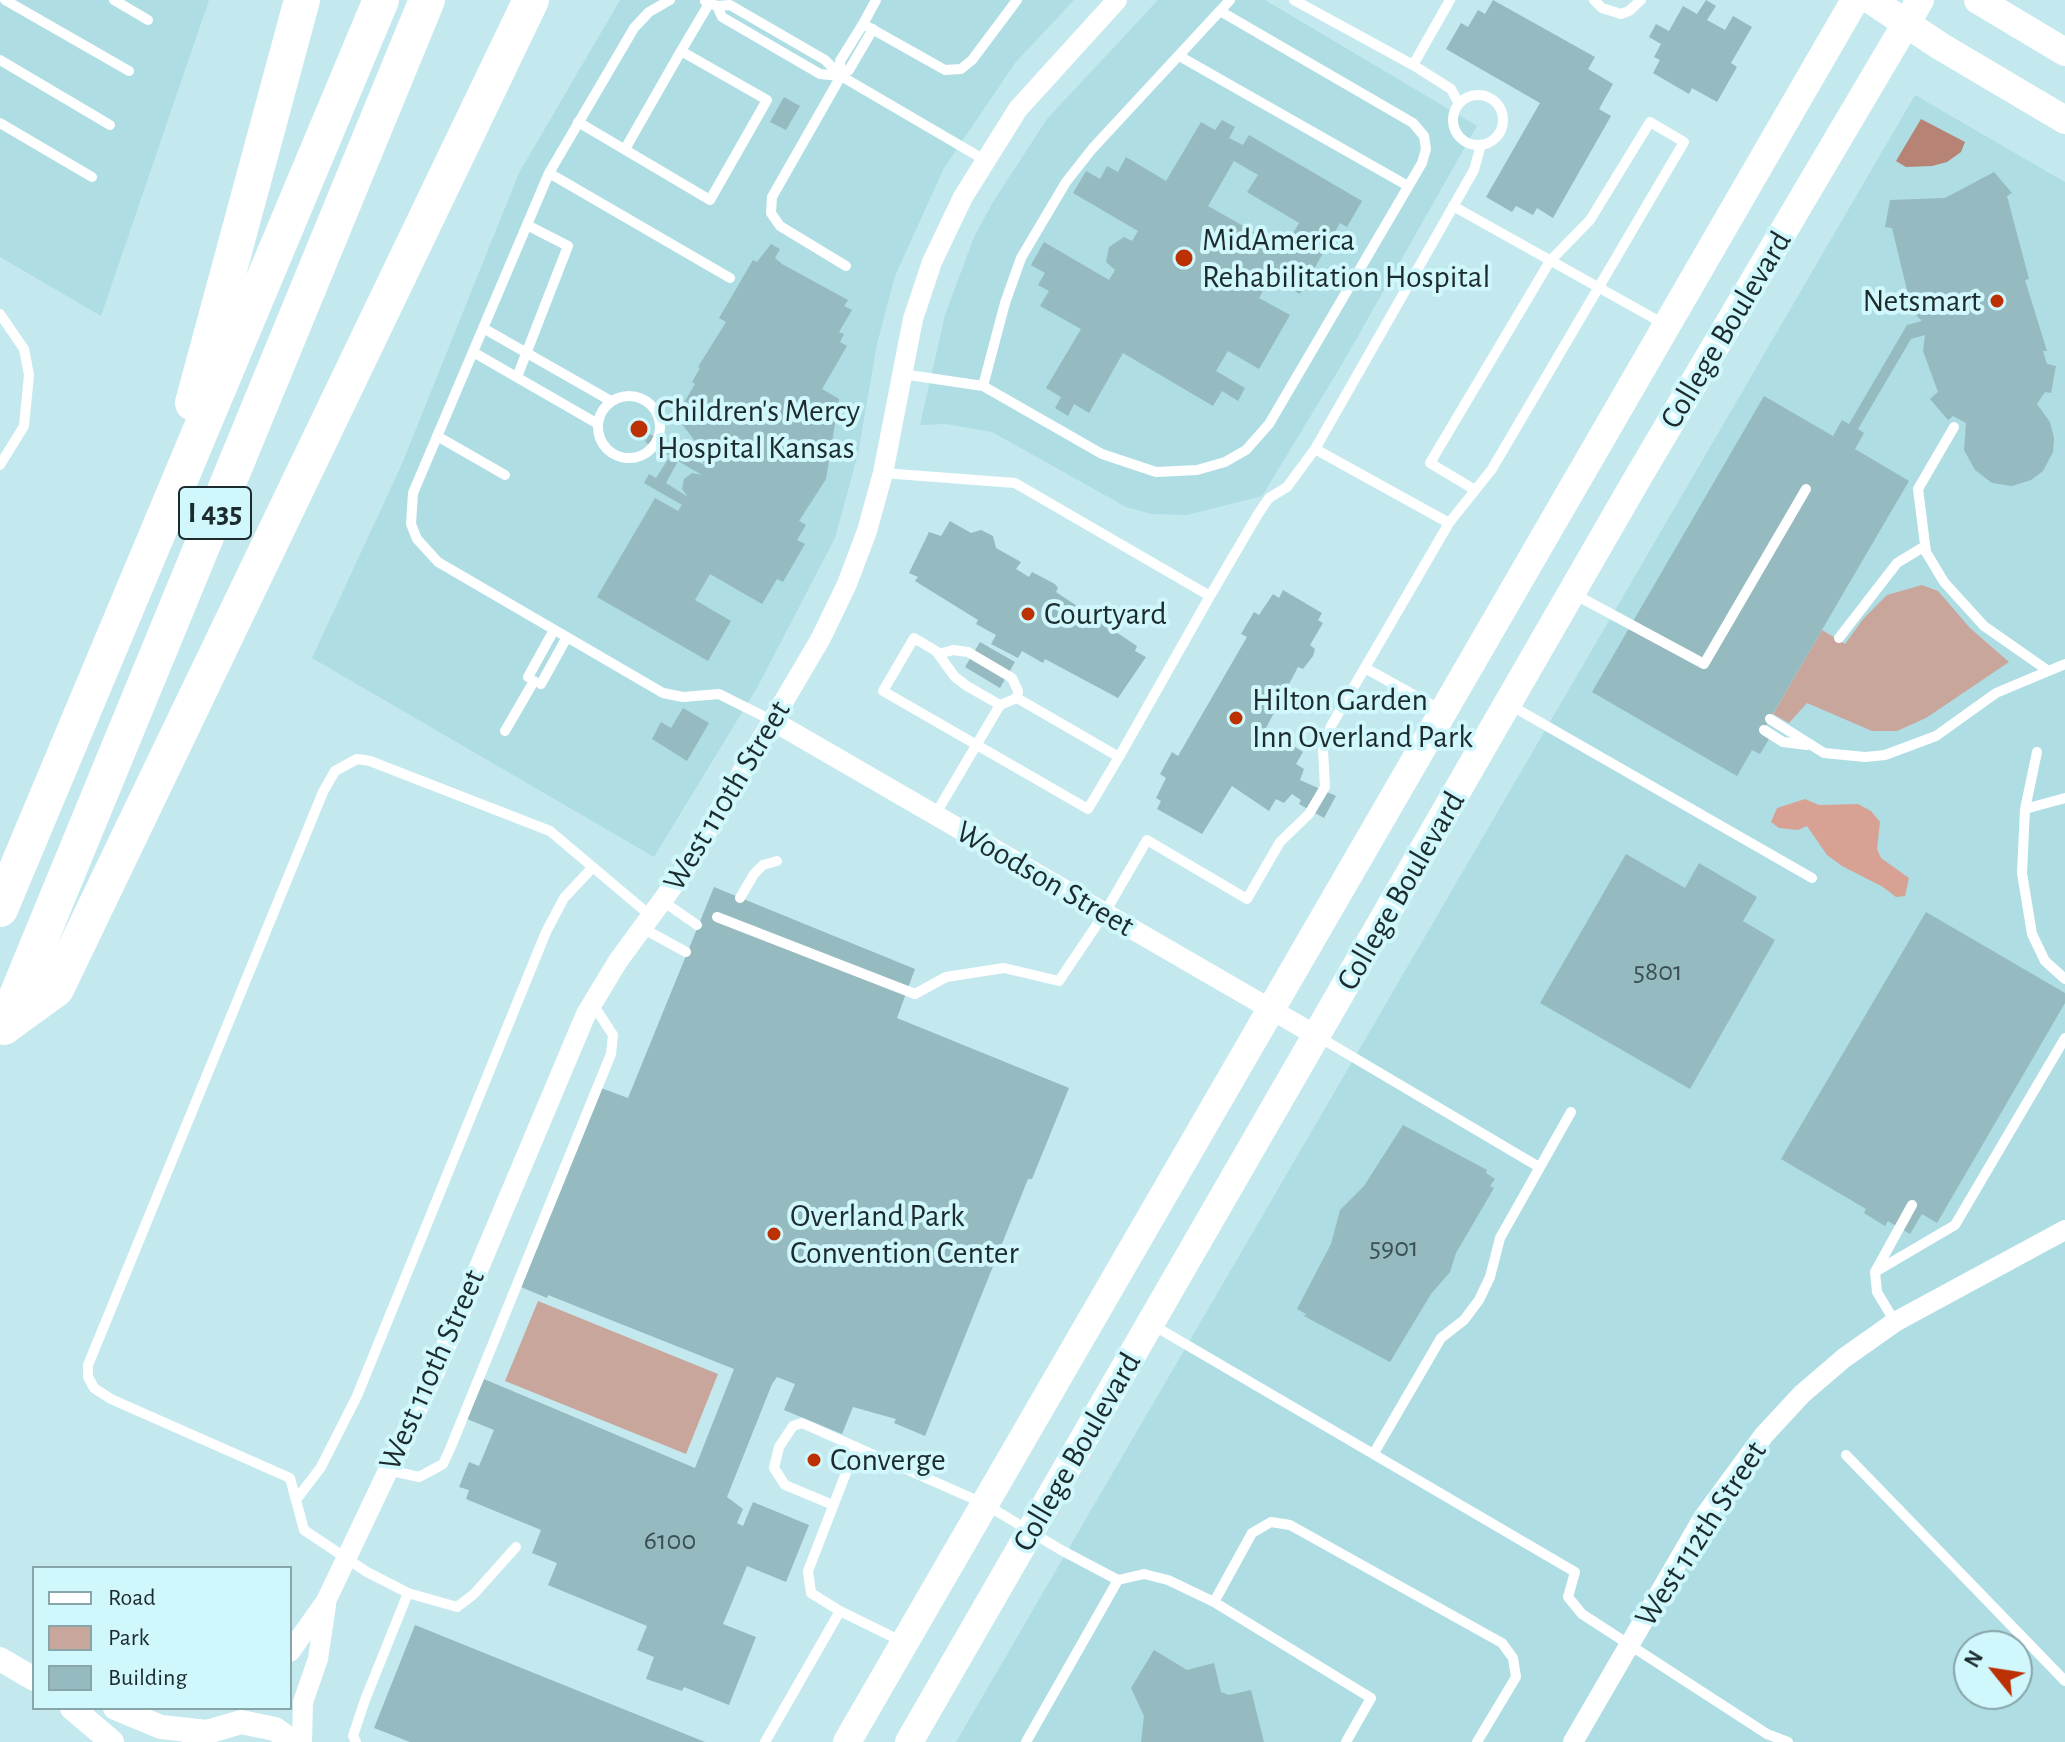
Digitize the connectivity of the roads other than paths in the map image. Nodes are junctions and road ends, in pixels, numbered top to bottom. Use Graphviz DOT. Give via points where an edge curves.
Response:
graph roads {
  1 [pos="5,0"];
  2 [pos="114,0"];
  3 [pos="302,0"];
  4 [pos="314,0"];
  5 [pos="381,0"];
  6 [pos="427,0"];
  7 [pos="512,0"];
  8 [pos="531,0"];
  9 [pos="670,0"];
  10 [pos="876,0"];
  11 [pos="1017,0"];
  12 [pos="1116,0"];
  13 [pos="1230,0"];
  14 [pos="1294,0"];
  15 [pos="1450,0"];
  16 [pos="1594,0"];
  17 [pos="1641,0"];
  18 [pos="1855,0"];
  19 [pos="1871,0"];
  20 [pos="1978,0"];
  21 [pos="710,3"];
  22 [pos="1220,11"];
  23 [pos="1914,11"];
  24 [pos="148,20"];
  25 [pos="868,26"];
  26 [pos="681,51"];
  27 [pos="2065,52"];
  28 [pos="1181,57"];
  29 [pos="0,60"];
  30 [pos="1413,65"];
  31 [pos="129,71"];
  32 [pos="841,76"];
  33 [pos="276,99"];
  34 [pos="1459,104"];
  35 [pos="2065,120"];
  36 [pos="578,122"];
  37 [pos="0,123"];
  38 [pos="110,125"];
  39 [pos="1481,145"];
  40 [pos="625,149"];
  41 [pos="454,156"];
  42 [pos="983,159"];
  43 [pos="549,173"];
  44 [pos="92,177"];
  45 [pos="1408,186"];
  46 [pos="1453,206"];
  47 [pos="527,225"];
  48 [pos="1550,261"];
  49 [pos="846,266"];
  50 [pos="730,278"];
  51 [pos="1597,287"];
  52 [pos="0,314"];
  53 [pos="1666,325"];
  54 [pos="483,328"];
  55 [pos="473,352"];
  56 [pos="526,352"];
  57 [pos="900,374"];
  58 [pos="517,377"];
  59 [pos="983,386"];
  60 [pos="611,401"];
  61 [pos="598,424"];
  62 [pos="1954,427"];
  63 [pos="437,436"];
  64 [pos="1315,449"];
  65 [pos="0,465"];
  66 [pos="883,473"];
  67 [pos="505,475"];
  68 [pos="1806,489"];
  69 [pos="1475,490"];
  70 [pos="1449,523"];
  71 [pos="1925,546"];
  72 [pos="152,551"];
  73 [pos="1572,594"];
  74 [pos="1210,596"];
  75 [pos="554,630"];
  76 [pos="567,637"];
  77 [pos="1839,638"];
  78 [pos="939,654"];
  79 [pos="2065,664"];
  80 [pos="1365,668"];
  81 [pos="2047,670"];
  82 [pos="534,681"];
  83 [pos="1017,698"];
  84 [pos="1508,704"];
  85 [pos="1000,705"];
  86 [pos="1443,711"];
  87 [pos="1770,719"];
  88 [pos="773,721"];
  89 [pos="1764,730"];
  90 [pos="505,731"];
  91 [pos="976,745"];
  92 [pos="1807,745"];
  93 [pos="2037,752"];
  94 [pos="1119,757"];
  95 [pos="2065,798"];
  96 [pos="2025,809"];
  97 [pos="935,815"];
  98 [pos="777,861"];
  99 [pos="592,868"];
  100 [pos="1812,878"];
  101 [pos="740,898"];
  102 [pos="0,909"];
  103 [pos="1104,914"];
  104 [pos="653,916"];
  105 [pos="717,917"];
  106 [pos="697,925"];
  107 [pos="686,952"];
  108 [pos="2065,979"];
  109 [pos="592,1003"];
  110 [pos="1272,1007"];
  111 [pos="2,1031"];
  112 [pos="1317,1036"];
  113 [pos="2065,1038"];
  114 [pos="1571,1112"];
  115 [pos="1539,1167"];
  116 [pos="1912,1205"];
  117 [pos="2065,1230"];
  118 [pos="1875,1272"];
  119 [pos="1895,1322"];
  120 [pos="1151,1323"];
  121 [pos="856,1447"];
  122 [pos="1374,1453"];
  123 [pos="1846,1455"];
  124 [pos="388,1470"];
  125 [pos="296,1500"];
  126 [pos="985,1504"];
  127 [pos="833,1505"];
  128 [pos="1031,1531"];
  129 [pos="516,1547"];
  130 [pos="346,1557"];
  131 [pos="1118,1580"];
  132 [pos="408,1593"];
  133 [pos="326,1601"];
  134 [pos="1214,1602"];
  135 [pos="840,1611"];
  136 [pos="904,1642"];
  137 [pos="1630,1643"];
  138 [pos="292,1649"];
  139 [pos="0,1659"];
  140 [pos="32,1678"];
  141 [pos="2065,1681"];
  142 [pos="74,1710"];
  143 [pos="120,1710"];
  144 [pos="247,1710"];
  145 [pos="210,1733"];
  146 [pos="1765,1738"];
  147 [pos="112,1742"];
  148 [pos="293,1742"];
  149 [pos="302,1742"];
  150 [pos="356,1742"];
  151 [pos="765,1742"];
  152 [pos="847,1742"];
  153 [pos="909,1742"];
  154 [pos="1026,1742"];
  155 [pos="1346,1742"];
  156 [pos="1477,1742"];
  157 [pos="1573,1742"];
  158 [pos="1788,1742"];
  1 -- 31 [label="lane"];
  2 -- 24 [label="lane"];
  3 -- 33 [label="highway"];
  4 -- 33 [label="highway"];
  5 -- 72 [label="highway, I 435"];
  6 -- 111 [label="highway, I 435"];
  7 -- 41 [label="highway"];
  8 -- 41 [label="highway"];
  9 -- 36 [label="lane" via="634,28"];
  10 -- 25 [label="lane"];
  11 -- 25 [label="lane" via="1006,20 961,69 945,70"];
  12 -- 42 [label="street, West 110th Street" via="1045,77"];
  13 -- 22 [label="lane"];
  14 -- 30 [label="lane"];
  15 -- 30 [label="lane"];
  16 -- 17 [label="lane" via="1621,14"];
  18 -- 53 [label="main road, College Boulevard"];
  19 -- 23 [label="main road"];
  20 -- 27 [label="main road"];
  21 -- 26 [label="lane"];
  21 -- 32 [label="lane" via="722,17 820,74"];
  22 -- 28 [label="lane"];
  22 -- 45 [label="lane" via="1413,123 1424,136 1426,149"];
  23 -- 35 [label="main road" via="1940,46"];
  23 -- 73 [label="main road, College Boulevard"];
  25 -- 32 [label="lane" via="849,70"];
  26 -- 40 [label="lane"];
  26 -- 40 [label="lane" via="767,100 710,200"];
  28 -- 45 [label="lane"];
  28 -- 59 [label="lane" via="1092,149 1039,227 1005,303"];
  29 -- 38 [label="lane"];
  30 -- 34 [label="lane" via="1451,89"];
  32 -- 42 [label="lane"];
  32 -- 49 [label="lane" via="772,197 771,213 780,226"];
  33 -- 72 [label="highway"];
  34 -- 39 [label="lane" via="1453,116 1457,135"];
  34 -- 39 [label="lane" via="1467,96 1484,95 1502,111 1498,135"];
  36 -- 40 [label="lane"];
  36 -- 43 [label="lane"];
  37 -- 44 [label="lane"];
  39 -- 46 [label="lane" via="1474,170"];
  41 -- 111 [label="highway" via="56,989"];
  42 -- 57 [label="street, West 110th Street" via="932,262"];
  43 -- 47 [label="lane"];
  43 -- 50 [label="lane"];
  45 -- 59 [label="lane" via="1269,424 1246,450 1225,462 1172,472 1137,468 1102,454"];
  46 -- 48 [label="lane"];
  46 -- 64 [label="lane"];
  47 -- 54 [label="lane"];
  47 -- 56 [label="lane" via="568,246"];
  48 -- 51 [label="lane"];
  48 -- 51 [label="lane" via="1590,220 1650,122 1684,142"];
  48 -- 69 [label="lane" via="1430,463"];
  51 -- 53 [label="lane"];
  51 -- 69 [label="lane"];
  52 -- 65 [label="lane" via="24,349 29,375 24,426"];
  53 -- 86 [label="main road, College Boulevard"];
  54 -- 55 [label="lane"];
  54 -- 56 [label="lane"];
  55 -- 58 [label="lane"];
  55 -- 63 [label="lane"];
  56 -- 58 [label="lane"];
  56 -- 60 [label="lane"];
  57 -- 59 [label="lane"];
  57 -- 66 [label="street, West 110th Street"];
  58 -- 61 [label="lane"];
  60 -- 61 [label="lane"];
  60 -- 61 [label="lane" via="630,395 648,402 659,418 657,439 643,455 622,457 604,446"];
  62 -- 71 [label="lane" via="1918,489"];
  63 -- 67 [label="lane"];
  63 -- 75 [label="lane" via="410,509 417,539 438,562"];
  64 -- 70 [label="lane"];
  64 -- 74 [label="lane" via="1287,487 1269,498"];
  66 -- 74 [label="lane" via="1015,483"];
  66 -- 88 [label="street, West 110th Street" via="847,584"];
  68 -- 73 [label="lane" via="1704,664"];
  69 -- 70 [label="lane"];
  70 -- 80 [label="lane"];
  71 -- 77 [label="lane" via="1897,563"];
  71 -- 81 [label="lane" via="1944,582 1967,609"];
  72 -- 102 [label="highway, I 435"];
  73 -- 84 [label="main road, College Boulevard"];
  74 -- 94 [label="lane"];
  75 -- 76 [label="lane"];
  75 -- 82 [label="lane"];
  76 -- 82 [label="lane"];
  76 -- 88 [label="lane" via="663,693 719,694"];
  78 -- 83 [label="lane" via="968,652 1012,678"];
  78 -- 85 [label="lane" via="955,677"];
  78 -- 91 [label="lane" via="914,638 883,691"];
  79 -- 81 [label="lane"];
  80 -- 86 [label="lane"];
  80 -- 103 [label="lane" via="1331,726 1323,750 1325,787 1309,814 1280,842 1247,899 1147,840"];
  81 -- 92 [label="lane" via="1996,693 1913,746 1865,757 1824,753"];
  82 -- 90 [label="lane"];
  83 -- 85 [label="lane"];
  83 -- 94 [label="lane"];
  84 -- 100 [label="lane"];
  84 -- 112 [label="main road, College Boulevard"];
  85 -- 91 [label="lane"];
  86 -- 110 [label="main road, College Boulevard"];
  87 -- 92 [label="lane"];
  88 -- 97 [label="street, Woodson Street"];
  88 -- 104 [label="street, West 110th Street"];
  89 -- 92 [label="lane" via="1783,742"];
  91 -- 94 [label="lane" via="1088,809"];
  91 -- 97 [label="lane"];
  93 -- 96 [label="lane"];
  95 -- 96 [label="lane"];
  96 -- 108 [label="lane" via="2022,873 2032,934 2045,961"];
  97 -- 103 [label="street, Woodson Street"];
  98 -- 101 [label="lane" via="754,874"];
  99 -- 104 [label="lane"];
  99 -- 125 [label="lane" via="564,898 546,932 357,1396 321,1467"];
  99 -- 125 [label="lane" via="550,831 370,761 357,759 329,779 88,1365 88,1377 101,1394 279,1472 295,1487"];
  103 -- 105 [label="lane" via="1059,981 1004,968 946,977 915,994"];
  103 -- 110 [label="street, Woodson Street"];
  104 -- 106 [label="lane"];
  104 -- 107 [label="lane"];
  104 -- 109 [label="street, West 110th Street"];
  109 -- 124 [label="street, West 110th Street"];
  109 -- 124 [label="lane" via="613,1035 611,1054 450,1449 443,1464 419,1477"];
  110 -- 112 [label="street, Woodson Street"];
  110 -- 126 [label="main road, College Boulevard"];
  112 -- 115 [label="lane"];
  112 -- 120 [label="main road, College Boulevard"];
  113 -- 118 [label="lane" via="1955,1225"];
  114 -- 115 [label="lane"];
  115 -- 122 [label="lane" via="1500,1238 1479,1300 1441,1338"];
  116 -- 118 [label="lane"];
  117 -- 119 [label="street, West 112th Street"];
  118 -- 119 [label="lane" via="1877,1292"];
  119 -- 137 [label="street, West 112th Street" via="1834,1367 1764,1435 1703,1518"];
  120 -- 122 [label="lane"];
  120 -- 128 [label="main road, College Boulevard"];
  121 -- 126 [label="lane"];
  121 -- 127 [label="lane"];
  121 -- 127 [label="lane" via="802,1423 793,1426 779,1447 774,1468 785,1485"];
  122 -- 137 [label="lane" via="1575,1572 1568,1597 1582,1614"];
  123 -- 141 [label="lane"];
  124 -- 130 [label="street, West 110th Street"];
  125 -- 130 [label="lane" via="304,1530"];
  126 -- 128 [label="lane"];
  126 -- 136 [label="main road, College Boulevard"];
  127 -- 135 [label="lane" via="807,1582 811,1593"];
  128 -- 131 [label="lane"];
  128 -- 153 [label="main road, College Boulevard"];
  129 -- 132 [label="lane" via="457,1607"];
  130 -- 132 [label="lane"];
  130 -- 133 [label="street, West 110th Street"];
  131 -- 134 [label="lane" via="1144,1574"];
  131 -- 154 [label="lane"];
  132 -- 150 [label="lane" via="365,1700 353,1736"];
  133 -- 138 [label="street, West 110th Street"];
  133 -- 149 [label="street, West 110th Street" via="318,1659 303,1702"];
  134 -- 155 [label="lane" via="1371,1698"];
  134 -- 156 [label="lane" via="1252,1533 1271,1522 1290,1525 1502,1643 1513,1658 1516,1677"];
  135 -- 136 [label="lane"];
  135 -- 151 [label="lane"];
  136 -- 152 [label="main road, College Boulevard"];
  137 -- 146 [label="lane"];
  137 -- 157 [label="street, West 112th Street"];
  139 -- 140 [label="street"];
  142 -- 147 [label="street"];
  143 -- 145 [label="street" via="161,1727"];
  144 -- 145 [label="street"];
  145 -- 148 [label="street" via="259,1724"];
  146 -- 158 [label="lane"];
}
